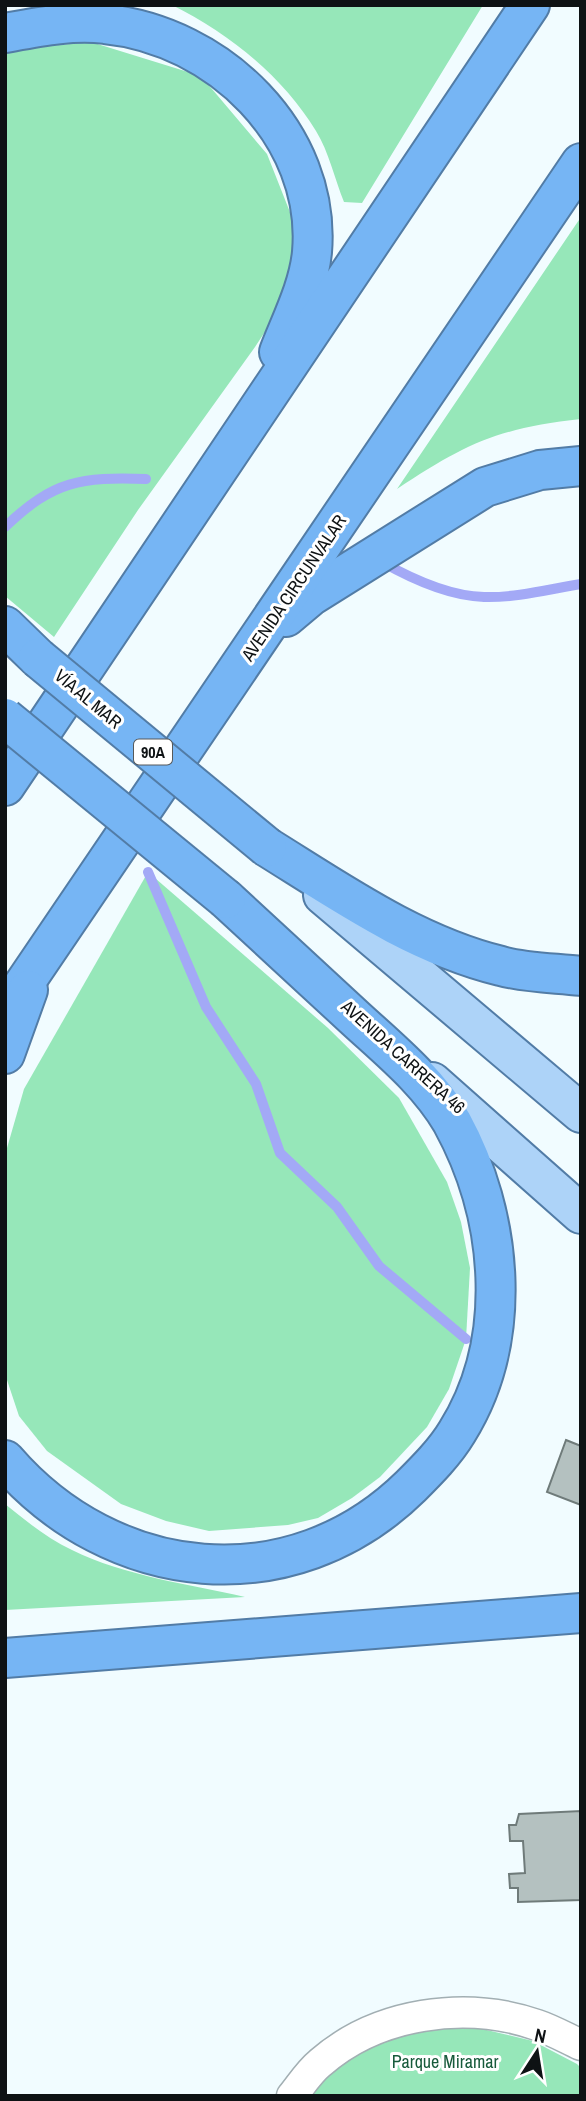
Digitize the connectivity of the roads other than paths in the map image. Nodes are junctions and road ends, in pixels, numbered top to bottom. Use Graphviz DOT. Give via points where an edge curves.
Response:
graph roads {
  1 [pos="530,5"];
  2 [pos="5,33"];
  3 [pos="581,163"];
  4 [pos="252,421"];
  5 [pos="581,466"];
  6 [pos="5,628"];
  7 [pos="258,641"];
  8 [pos="5,718"];
  9 [pos="5,786"];
  10 [pos="267,847"];
  11 [pos="226,900"];
  12 [pos="37,965"];
  13 [pos="581,976"];
  14 [pos="5,1012"];
  15 [pos="5,1054"];
  16 [pos="581,1113"];
  17 [pos="581,1214"];
  18 [pos="5,1460"];
  19 [pos="581,1614"];
  20 [pos="5,1658"];
  21 [pos="581,2045"];
  22 [pos="292,2096"];
  1 -- 4 [label="highway"];
  2 -- 4 [label="highway" via="53,24 106,24 162,36 210,58 248,89 276,126 299,164 312,207 312,254 301,296"];
  3 -- 7 [label="highway, AVENIDA CIRCUNVALAR"];
  4 -- 9 [label="highway"];
  5 -- 7 [label="highway" via="540,470 485,487 310,596"];
  6 -- 10 [label="highway, VÍA AL MAR / 90A, bridge"];
  7 -- 12 [label="highway, AVENIDA CIRCUNVALAR"];
  8 -- 11 [label="highway, bridge"];
  10 -- 13 [label="highway, VÍA AL MAR" via="395,925 443,946 502,967"];
  10 -- 16 [label="main road"];
  11 -- 17 [label="main road, AVENIDA CARRERA 46"];
  11 -- 18 [label="highway" via="418,1076 456,1132 485,1208 496,1287 487,1361 472,1401 457,1432 397,1499 332,1542 300,1555 258,1562 176,1562 130,1550 69,1518"];
  12 -- 14 [label="highway, AVENIDA CIRCUNVALAR"];
  12 -- 15 [label="highway"];
  19 -- 20 [label="highway"];
  21 -- 22 [label="street" via="536,2025 475,2013 418,2015 364,2033 319,2063"];
}
